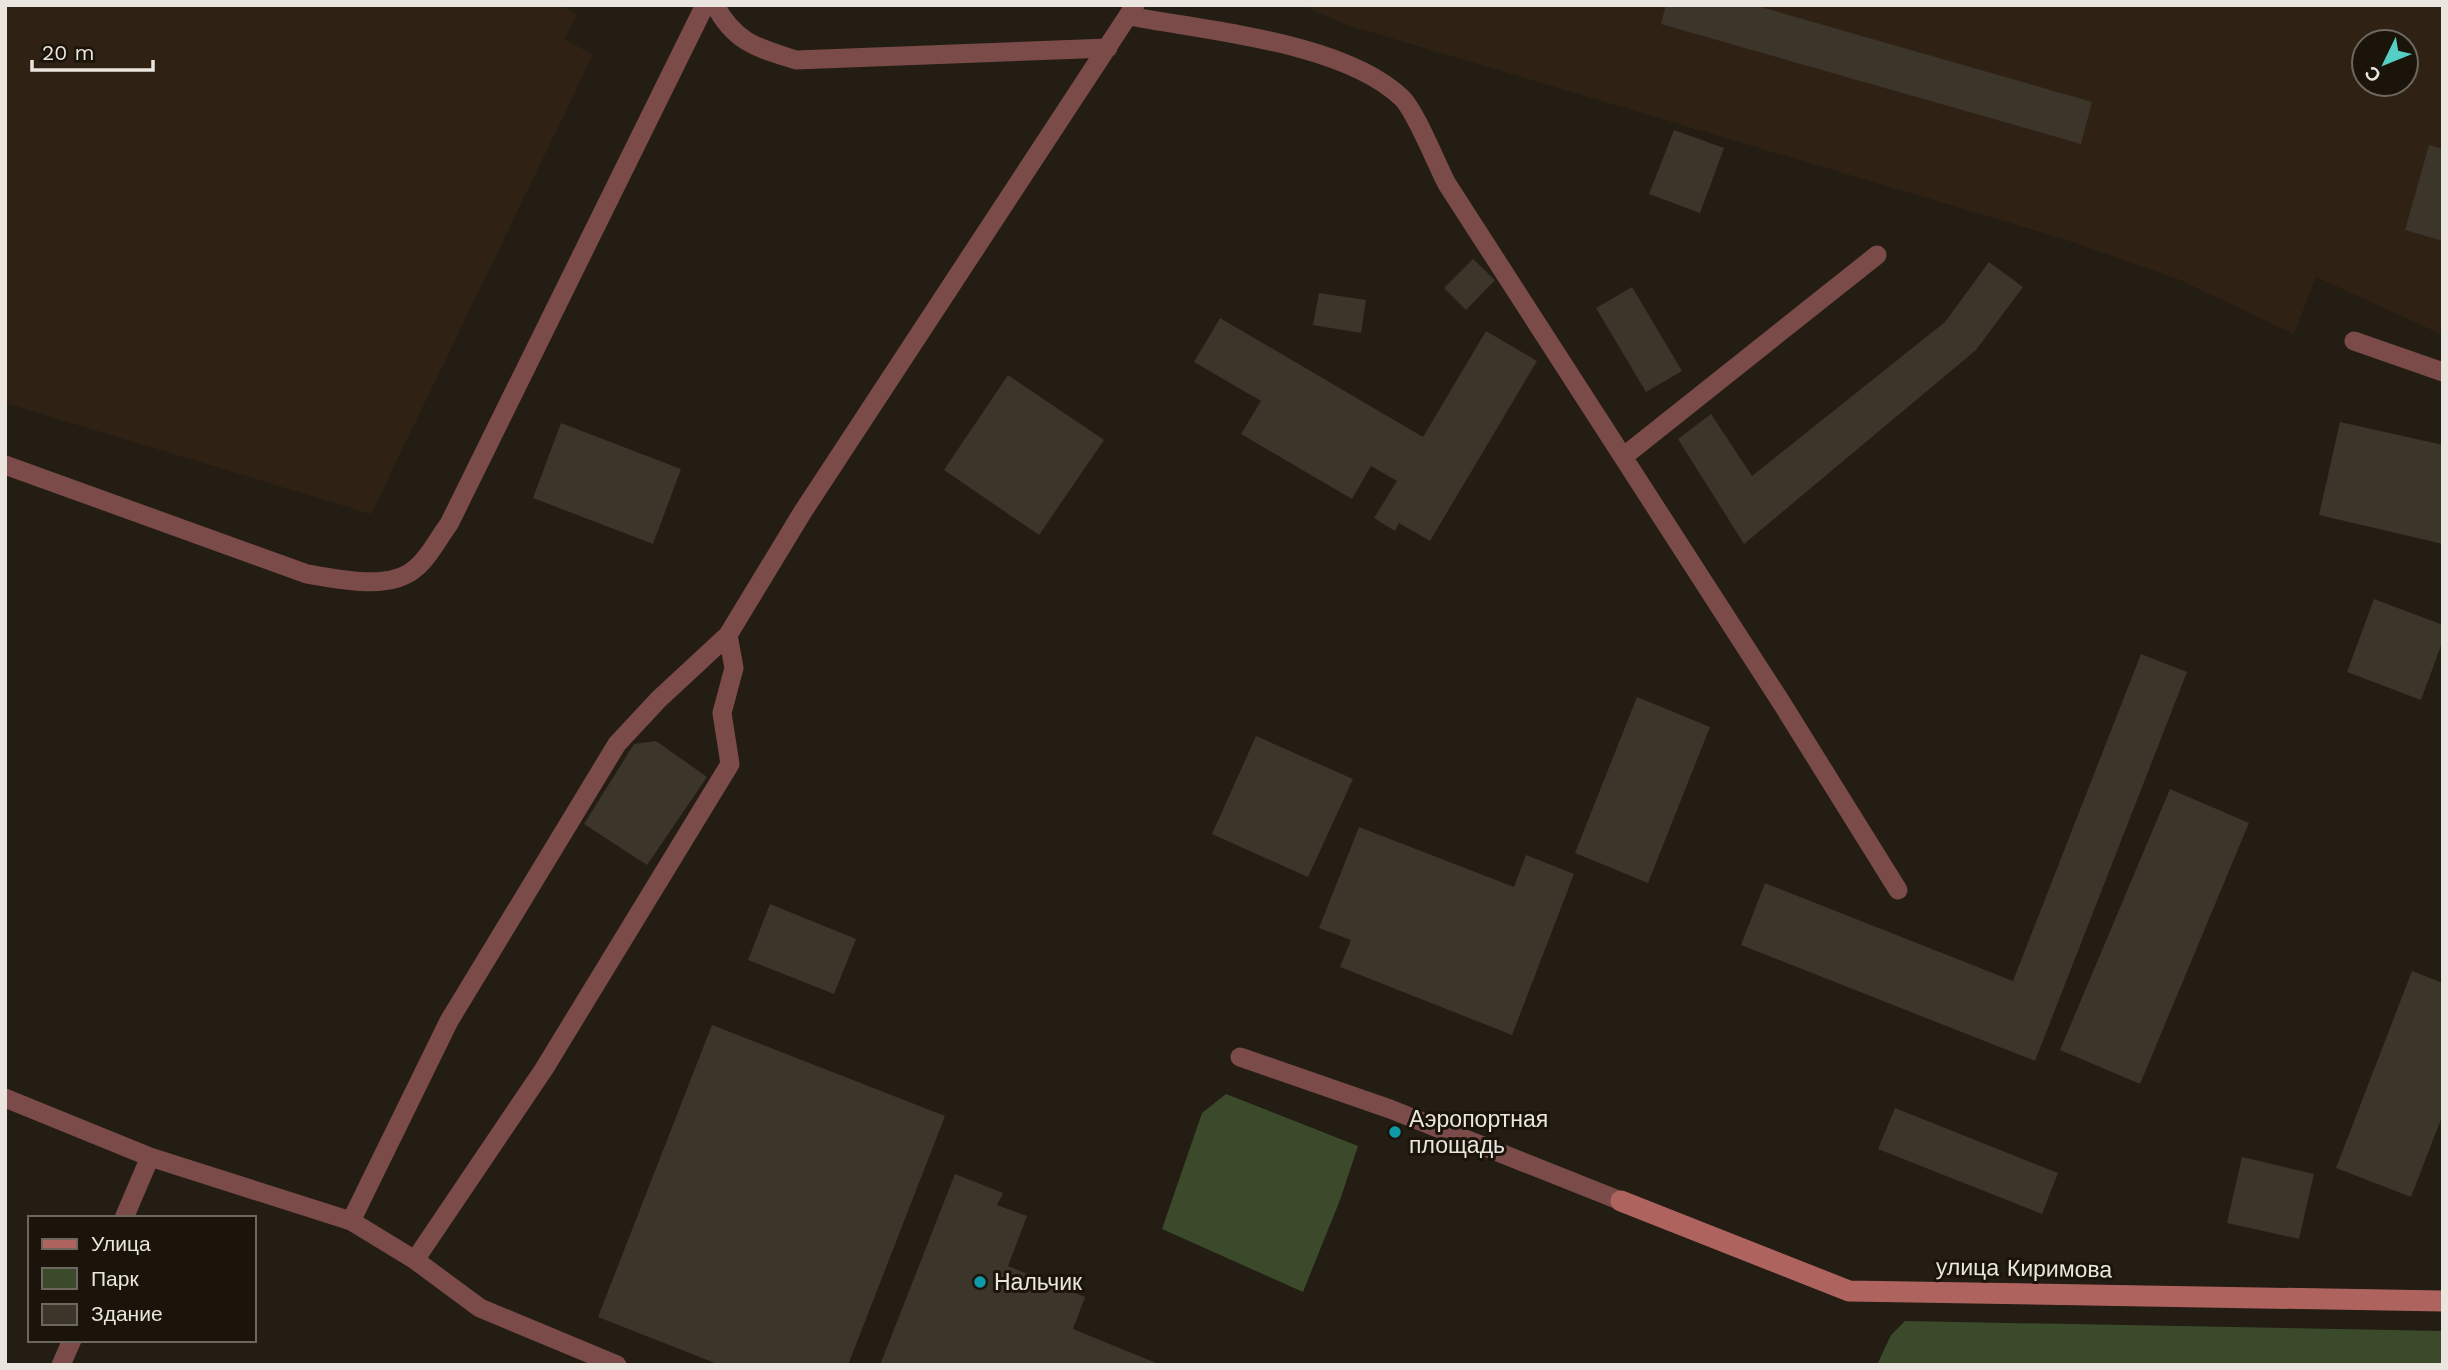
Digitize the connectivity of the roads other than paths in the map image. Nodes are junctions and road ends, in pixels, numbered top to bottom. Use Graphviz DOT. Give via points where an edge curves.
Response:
graph roads {
  1 [pos="705,5"];
  2 [pos="715,5"];
  3 [pos="1132,11"];
  4 [pos="1108,48"];
  5 [pos="1877,255"];
  6 [pos="2354,341"];
  7 [pos="2443,372"];
  8 [pos="1623,457"];
  9 [pos="5,465"];
  10 [pos="728,635"];
  11 [pos="1898,890"];
  12 [pos="1240,1057"];
  13 [pos="5,1098"];
  14 [pos="150,1157"];
  15 [pos="1620,1201"];
  16 [pos="125,1216"];
  17 [pos="351,1221"];
  18 [pos="415,1260"];
  19 [pos="2443,1301"];
  20 [pos="71,1342"];
  21 [pos="61,1365"];
  22 [pos="617,1365"];
  1 -- 9 [label="lane" via="449,524 416,569 384,581 359,583 307,574"];
  2 -- 4 [label="lane" via="725,25 750,45 796,60"];
  3 -- 4 [label="lane"];
  3 -- 8 [label="lane" via="1310,51 1374,76 1404,100 1447,184"];
  4 -- 10 [label="lane" via="802,513"];
  5 -- 8 [label="lane"];
  6 -- 7 [label="lane"];
  8 -- 11 [label="lane"];
  10 -- 17 [label="lane" via="617,744 449,1021"];
  10 -- 18 [label="lane" via="734,668 722,713 730,764 544,1069"];
  12 -- 15 [label="lane" via="1390,1110"];
  13 -- 14 [label="lane"];
  14 -- 16 [label="lane"];
  14 -- 17 [label="lane"];
  15 -- 19 [label="main road, улица Киримова" via="1849,1291"];
  17 -- 18 [label="lane"];
  18 -- 22 [label="lane" via="480,1308"];
  20 -- 21 [label="lane"];
}
